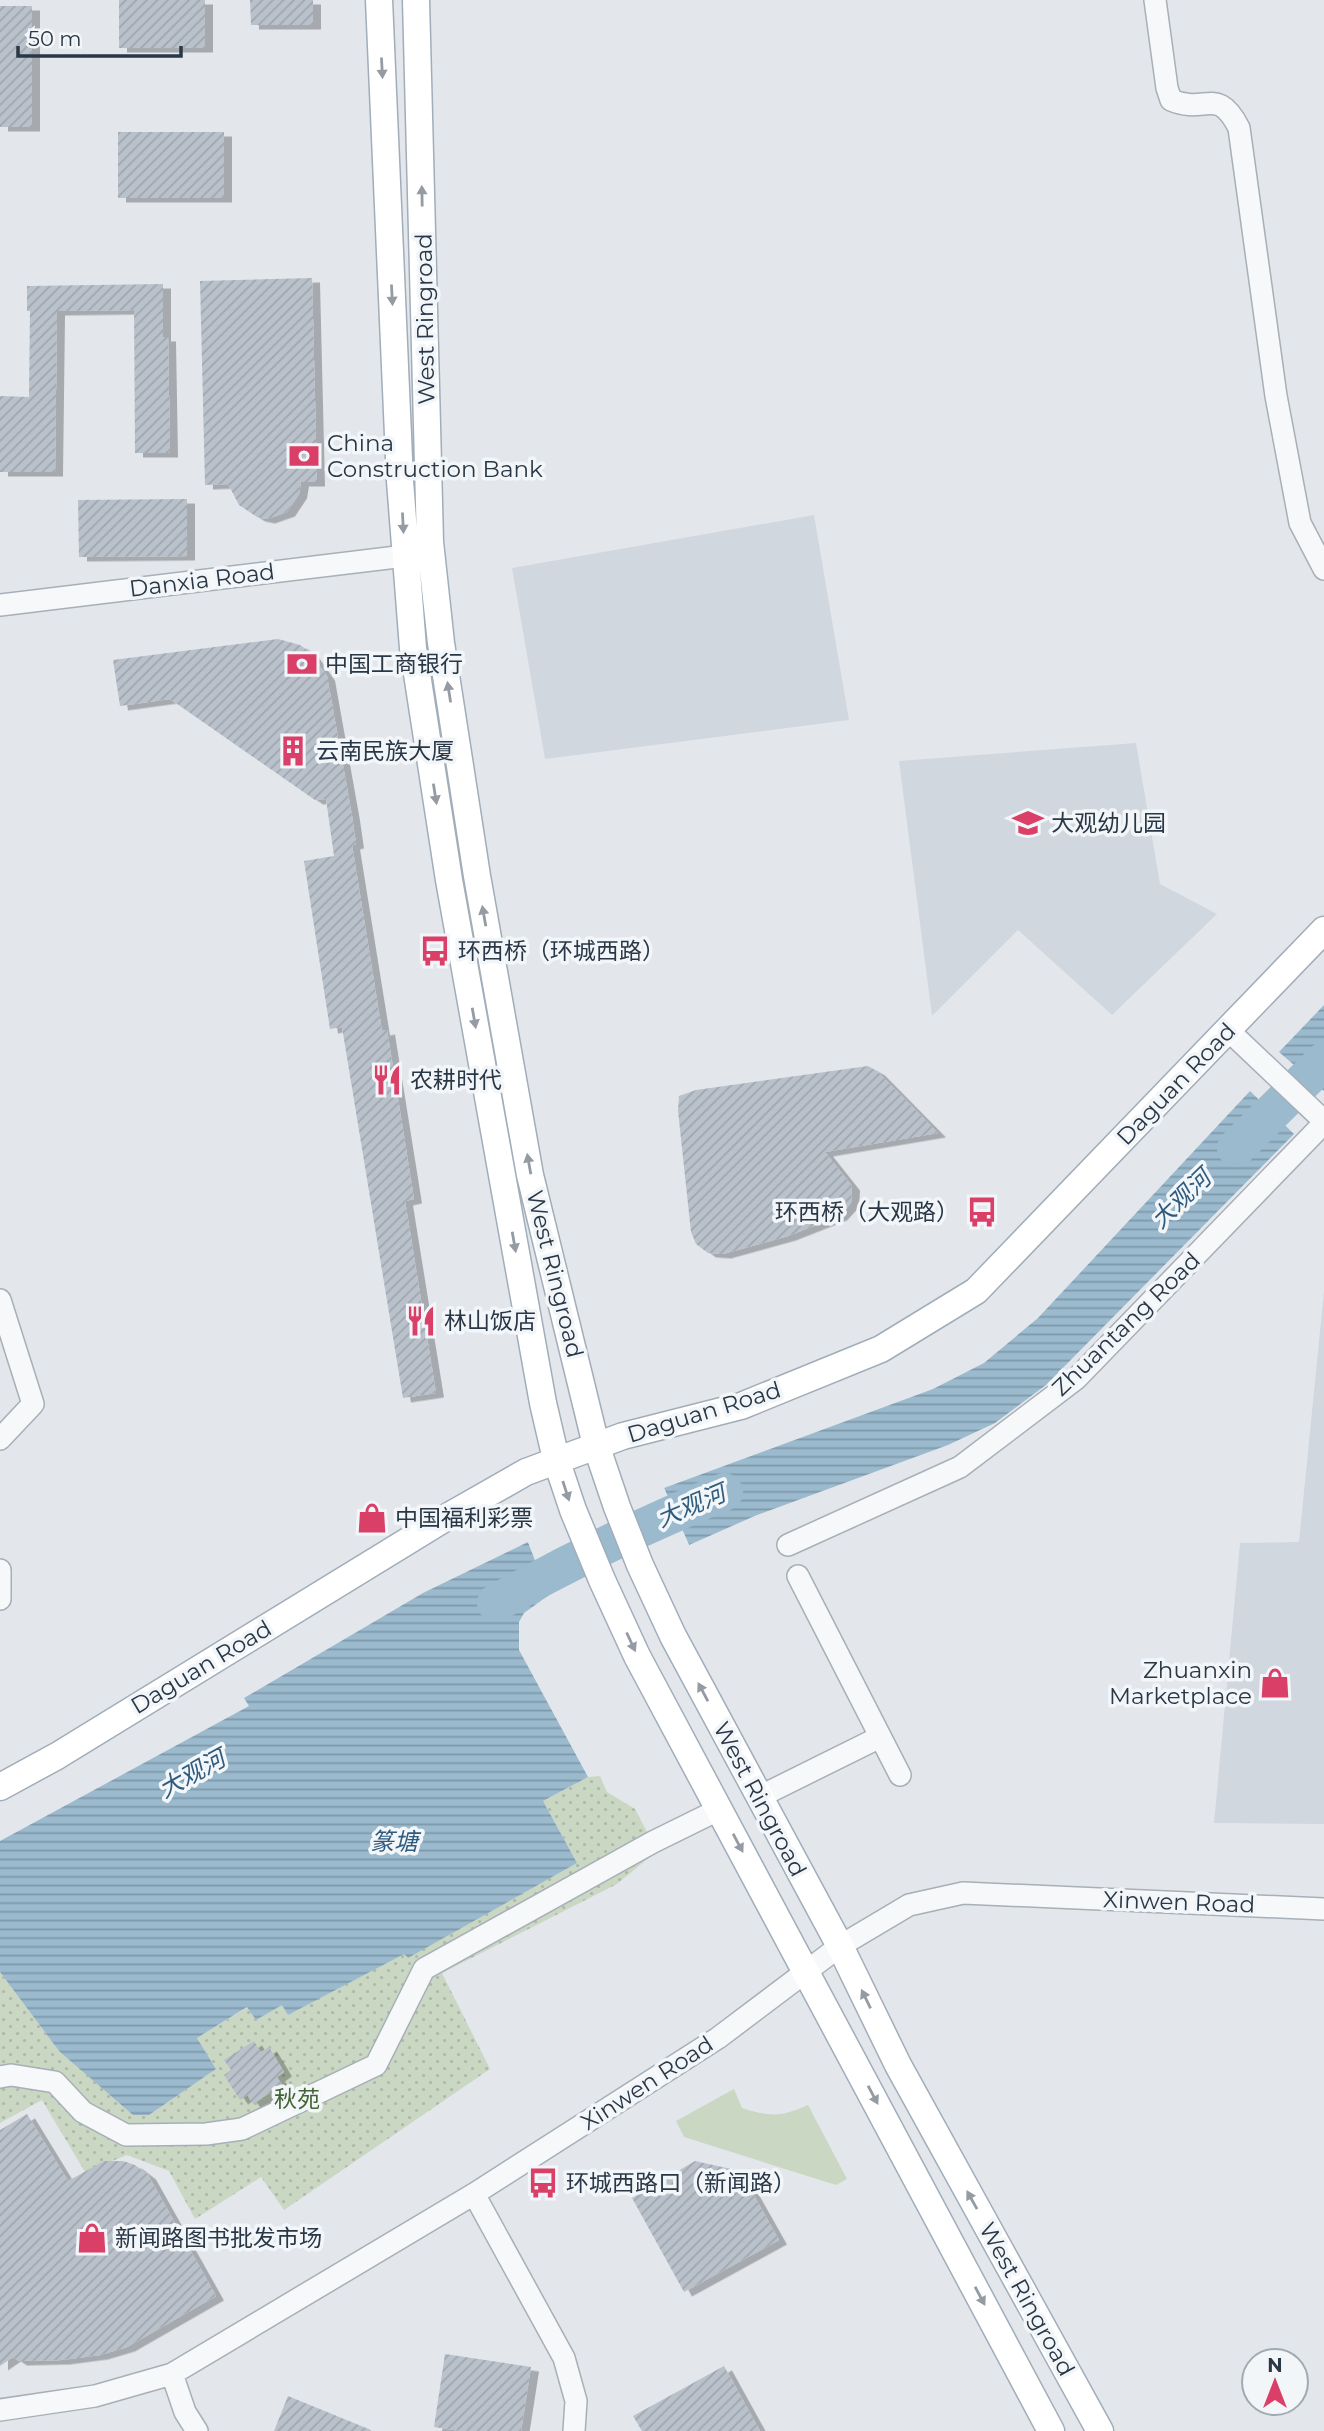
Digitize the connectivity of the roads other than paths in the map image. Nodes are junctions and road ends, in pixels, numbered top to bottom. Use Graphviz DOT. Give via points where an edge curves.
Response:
graph roads {
  1 [pos="379,0"];
  2 [pos="416,0"];
  3 [pos="1155,0"];
  4 [pos="405,556"];
  5 [pos="1324,569"];
  6 [pos="0,605"];
  7 [pos="1324,930"];
  8 [pos="1228,1030"];
  9 [pos="1324,1122"];
  10 [pos="0,1300"];
  11 [pos="0,1439"];
  12 [pos="596,1445"];
  13 [pos="556,1459"];
  14 [pos="788,1545"];
  15 [pos="0,1570"];
  16 [pos="798,1576"];
  17 [pos="0,1598"];
  18 [pos="880,1737"];
  19 [pos="900,1775"];
  20 [pos="0,1787"];
  21 [pos="759,1797"];
  22 [pos="720,1809"];
  23 [pos="1324,1909"];
  24 [pos="840,1946"];
  25 [pos="806,1970"];
  26 [pos="0,2077"];
  27 [pos="474,2194"];
  28 [pos="172,2374"];
  29 [pos="0,2410"];
  30 [pos="197,2431"];
  31 [pos="574,2431"];
  32 [pos="1051,2431"];
  33 [pos="1100,2431"];
  1 -- 4 [label="main road, West Ringroad, one-way"];
  12 -- 2 [label="main road, West Ringroad, one-way" via="530,1175 441,643 430,542"];
  3 -- 5 [label="street" via="1171,100 1184,106 1218,103 1231,111 1240,128 1276,396 1300,523"];
  4 -- 6 [label="street, Danxia Road"];
  4 -- 13 [label="main road, West Ringroad, one-way" via="413,648 449,880"];
  7 -- 8 [label="main road, Daguan Road"];
  8 -- 9 [label="street"];
  8 -- 12 [label="main road, Daguan Road" via="976,1291 881,1349 741,1406"];
  9 -- 14 [label="street, Zhuantang Road" via="1076,1379 960,1467"];
  10 -- 11 [label="street" via="33,1404"];
  12 -- 13 [label="main road, Daguan Road"];
  21 -- 12 [label="main road, West Ringroad, one-way" via="640,1565"];
  13 -- 20 [label="main road, Daguan Road" via="491,1490"];
  13 -- 22 [label="main road, West Ringroad, one-way" via="578,1522 637,1656"];
  15 -- 17 [label="street"];
  16 -- 18 [label="street"];
  18 -- 19 [label="street"];
  18 -- 21 [label="street"];
  21 -- 24 [label="main road, West Ringroad"];
  22 -- 25 [label="main road, West Ringroad, one-way"];
  22 -- 26 [label="street" via="424,1969 376,2065 242,2129 126,2135 83,2112 55,2082"];
  23 -- 24 [label="street, Xinwen Road" via="963,1893 909,1905"];
  24 -- 25 [label="street, Xinwen Road"];
  33 -- 24 [label="main road, West Ringroad, one-way" via="898,2065"];
  25 -- 27 [label="street, Xinwen Road" via="718,2038"];
  25 -- 32 [label="main road, West Ringroad, one-way"];
  27 -- 28 [label="street, Xinwen Road"];
  27 -- 31 [label="street" via="564,2358 576,2401"];
  28 -- 29 [label="street, Xinwen Road" via="95,2396"];
  28 -- 30 [label="street"];
}
